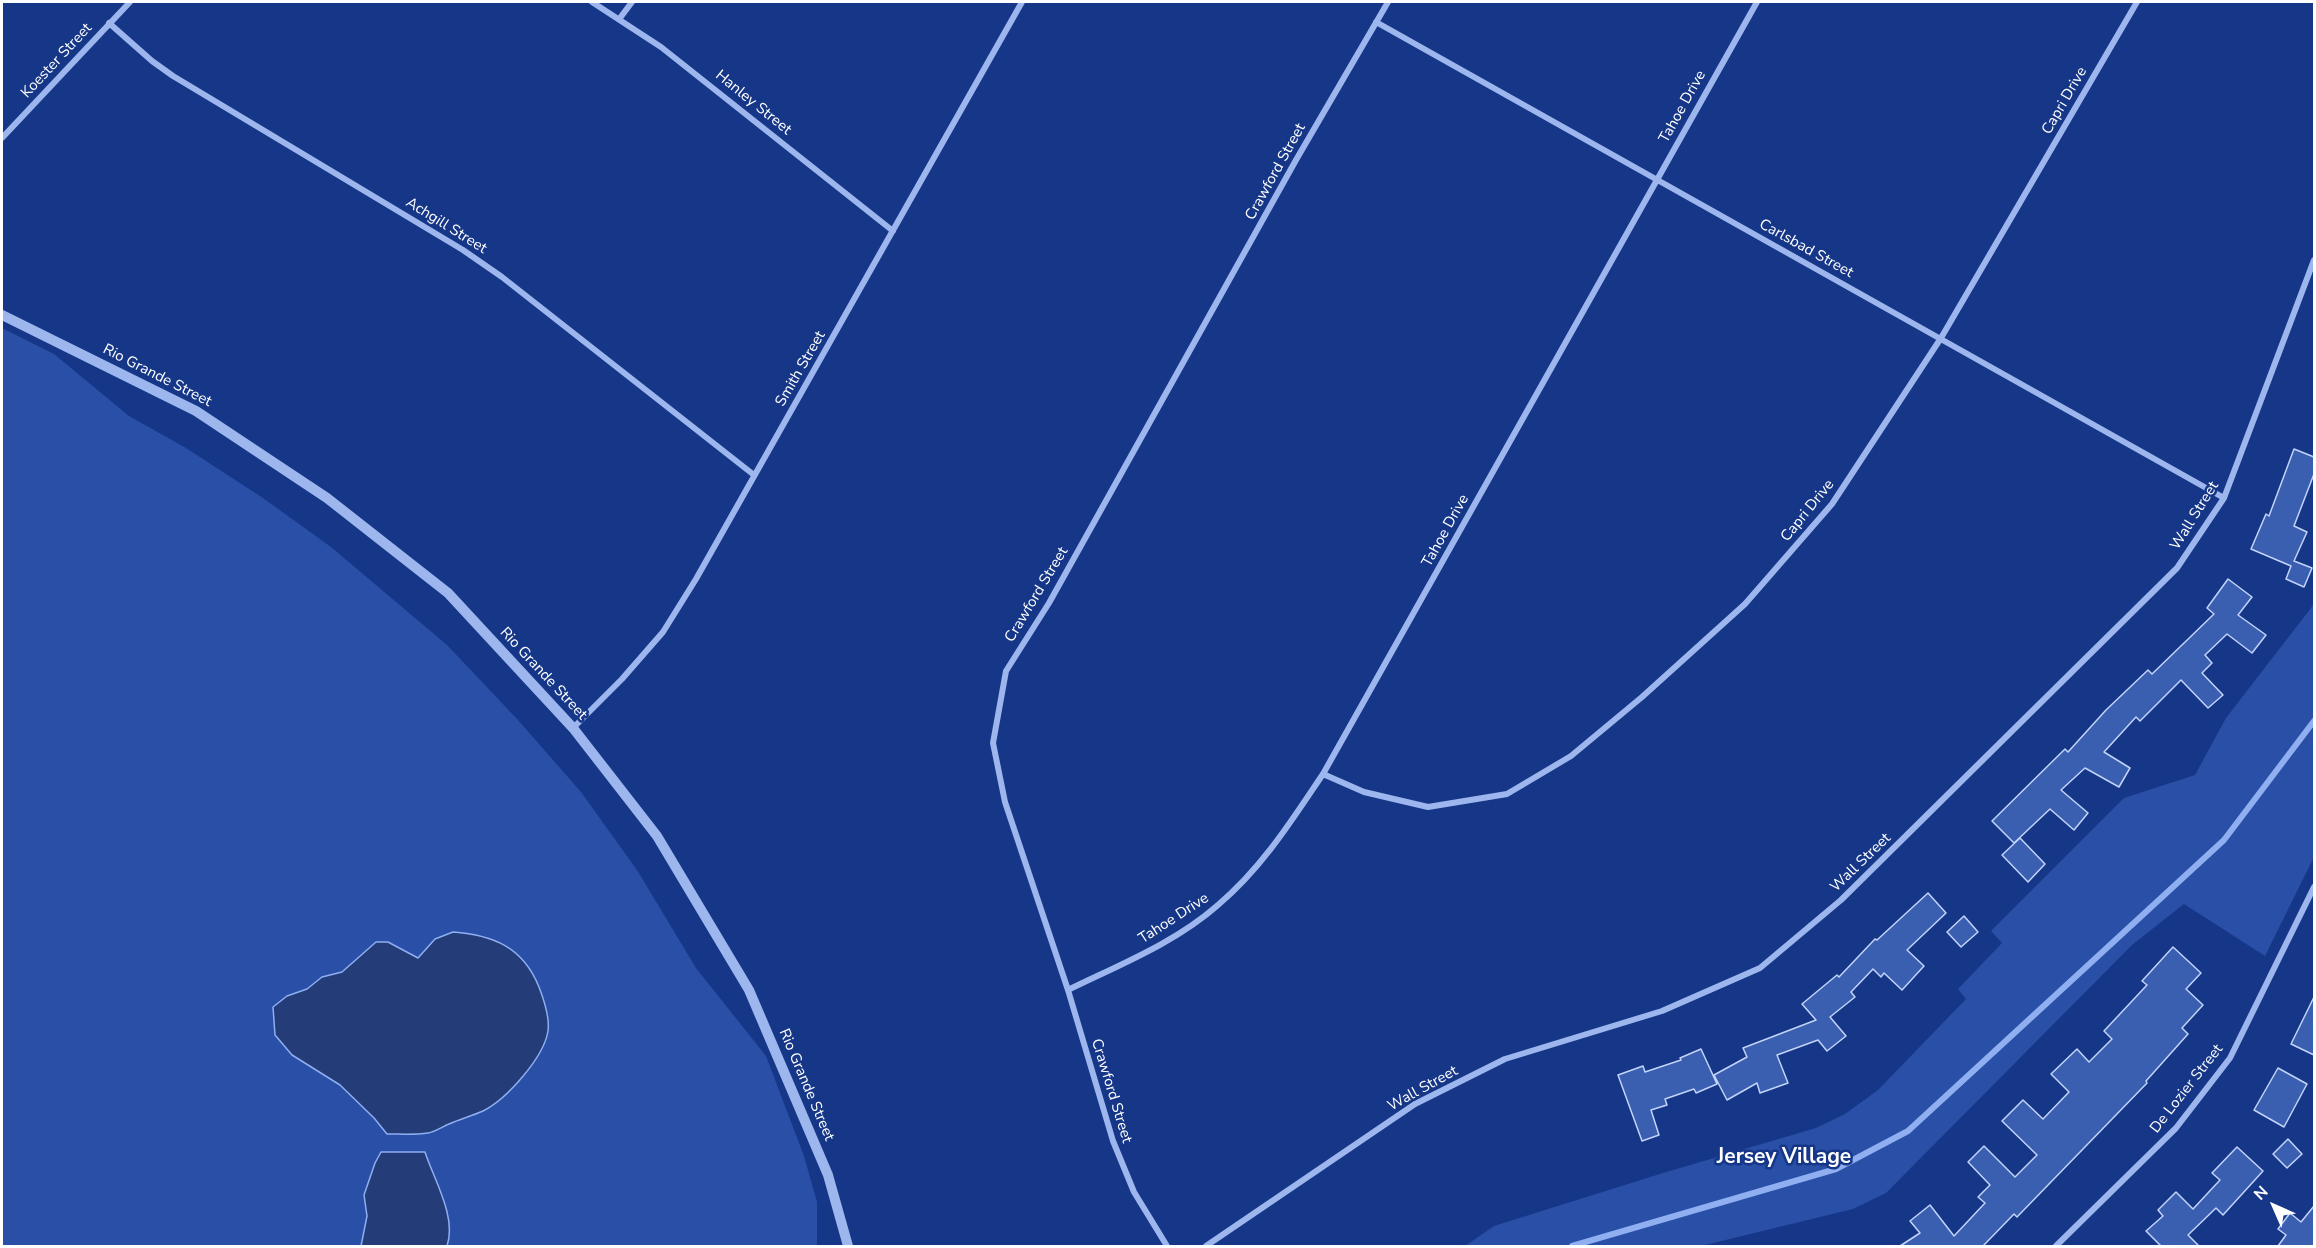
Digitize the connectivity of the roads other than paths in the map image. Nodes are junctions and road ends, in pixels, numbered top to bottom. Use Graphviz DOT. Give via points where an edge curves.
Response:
graph roads {
  1 [pos="130,2"];
  2 [pos="592,2"];
  3 [pos="632,2"];
  4 [pos="1022,2"];
  5 [pos="1388,2"];
  6 [pos="1757,2"];
  7 [pos="2137,2"];
  8 [pos="620,18"];
  9 [pos="109,22"];
  10 [pos="1376,22"];
  11 [pos="2,138"];
  12 [pos="1656,179"];
  13 [pos="893,231"];
  14 [pos="2314,260"];
  15 [pos="2,315"];
  16 [pos="1941,338"];
  17 [pos="754,475"];
  18 [pos="2224,498"];
  19 [pos="573,728"];
  20 [pos="1323,774"];
  21 [pos="2314,887"];
  22 [pos="1068,990"];
  23 [pos="848,1246"];
  24 [pos="1167,1246"];
  25 [pos="1206,1246"];
  26 [pos="2056,1246"];
  1 -- 9 [label="street, Koester Street"];
  2 -- 8 [label="street, Hanley Street"];
  3 -- 8 [label="street"];
  4 -- 13 [label="street, Smith Street"];
  5 -- 10 [label="street, Crawford Street"];
  6 -- 12 [label="street, Tahoe Drive"];
  7 -- 16 [label="street, Capri Drive"];
  8 -- 13 [label="street, Hanley Street" via="702,78"];
  9 -- 11 [label="street, Koester Street"];
  9 -- 17 [label="street, Achgill Street" via="173,76 463,249"];
  10 -- 12 [label="street, Carlsbad Street"];
  10 -- 22 [label="street, Crawford Street" via="1049,603 1006,671 993,743 1005,802"];
  12 -- 16 [label="street, Carlsbad Street"];
  12 -- 20 [label="street, Tahoe Drive"];
  13 -- 17 [label="street, Smith Street"];
  14 -- 18 [label="street, Wall Street"];
  15 -- 19 [label="street, Rio Grande Street" via="196,411 327,498 447,593"];
  16 -- 18 [label="street, Carlsbad Street"];
  16 -- 20 [label="street, Capri Drive" via="1832,504 1745,604 1570,756 1507,794 1428,807 1364,792"];
  17 -- 19 [label="street, Smith Street" via="663,632"];
  18 -- 25 [label="street, Wall Street" via="2176,568 1841,900 1760,968 1662,1011 1505,1059 1415,1104"];
  19 -- 23 [label="street, Rio Grande Street" via="657,836 749,990 828,1175"];
  20 -- 22 [label="street, Tahoe Drive" via="1270,852 1218,906 1160,946"];
  21 -- 26 [label="street, De Lozier Street" via="2230,1058 2176,1128"];
  22 -- 24 [label="street, Crawford Street" via="1113,1141 1134,1192"];
}
